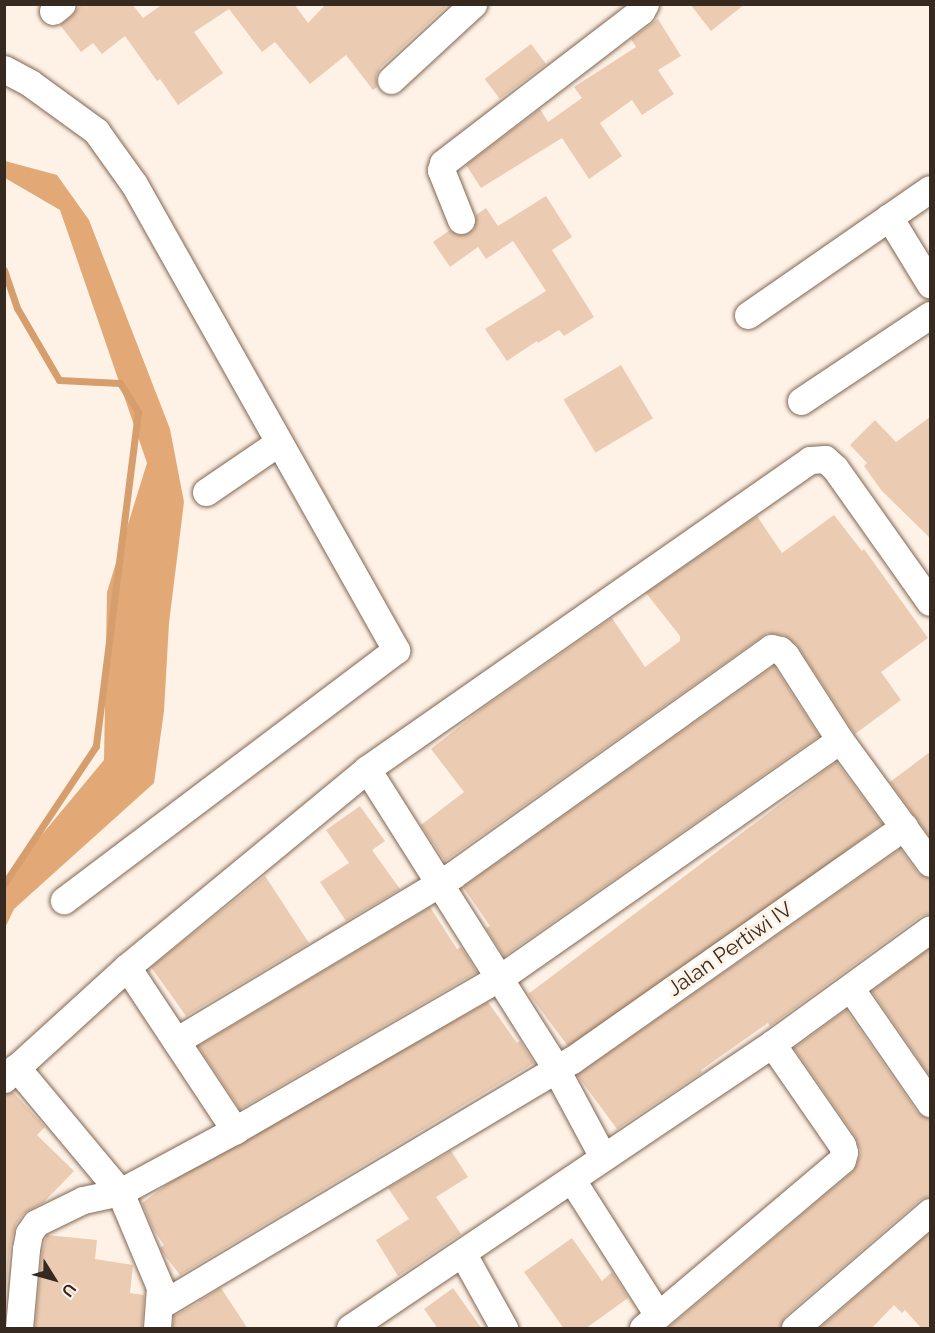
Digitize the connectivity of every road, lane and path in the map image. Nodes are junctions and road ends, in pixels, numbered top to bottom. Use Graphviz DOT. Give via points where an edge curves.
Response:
graph roads {
  1 [pos="473,4"];
  2 [pos="645,4"];
  3 [pos="4,69"];
  4 [pos="391,80"];
  5 [pos="930,189"];
  6 [pos="890,217"];
  7 [pos="460,220"];
  8 [pos="930,284"];
  9 [pos="747,315"];
  10 [pos="930,315"];
  11 [pos="801,401"];
  12 [pos="279,442"];
  13 [pos="206,492"];
  14 [pos="930,603"];
  15 [pos="840,740"];
  16 [pos="367,770"];
  17 [pos="904,827"];
  18 [pos="930,863"];
  19 [pos="438,882"];
  20 [pos="64,900"];
  21 [pos="930,929"];
  22 [pos="127,967"];
  23 [pos="498,978"];
  24 [pos="851,989"];
  25 [pos="176,1041"];
  26 [pos="772,1044"];
  27 [pos="556,1069"];
  28 [pos="10,1073"];
  29 [pos="930,1103"];
  30 [pos="235,1130"];
  31 [pos="603,1157"];
  32 [pos="572,1180"];
  33 [pos="120,1192"];
  34 [pos="930,1212"];
  35 [pos="463,1254"];
  36 [pos="158,1317"];
  37 [pos="651,1322"];
  38 [pos="19,1329"];
  39 [pos="350,1329"];
  40 [pos="504,1329"];
  41 [pos="795,1329"];
  1 -- 4 [label="street"];
  2 -- 7 [label="street" via="443,162 441,170"];
  3 -- 12 [label="street" via="96,131 134,184"];
  5 -- 6 [label="street"];
  6 -- 8 [label="street"];
  6 -- 9 [label="street"];
  10 -- 11 [label="street"];
  12 -- 13 [label="street"];
  12 -- 20 [label="street" via="396,650"];
  14 -- 16 [label="street" via="835,468 825,459 810,460"];
  15 -- 17 [label="street"];
  15 -- 19 [label="street" via="786,656 771,648"];
  15 -- 23 [label="street"];
  16 -- 19 [label="street"];
  16 -- 22 [label="street"];
  17 -- 18 [label="street"];
  17 -- 27 [label="street, Jalan Pertiwi IV"];
  19 -- 23 [label="street"];
  19 -- 25 [label="street"];
  21 -- 24 [label="street"];
  22 -- 25 [label="street"];
  22 -- 28 [label="street"];
  23 -- 27 [label="street"];
  23 -- 30 [label="street"];
  24 -- 26 [label="street"];
  24 -- 29 [label="street"];
  25 -- 30 [label="street"];
  26 -- 31 [label="street"];
  26 -- 37 [label="street" via="842,1145 842,1160"];
  27 -- 31 [label="street"];
  27 -- 36 [label="street, Jalan Pertiwi IV"];
  28 -- 33 [label="street"];
  30 -- 33 [label="street"];
  31 -- 32 [label="street"];
  32 -- 35 [label="street"];
  32 -- 37 [label="street"];
  33 -- 36 [label="street" via="158,1279"];
  33 -- 38 [label="street" via="83,1200 36,1223 26,1249"];
  34 -- 41 [label="street"];
  35 -- 39 [label="street"];
  35 -- 40 [label="street"];
}
